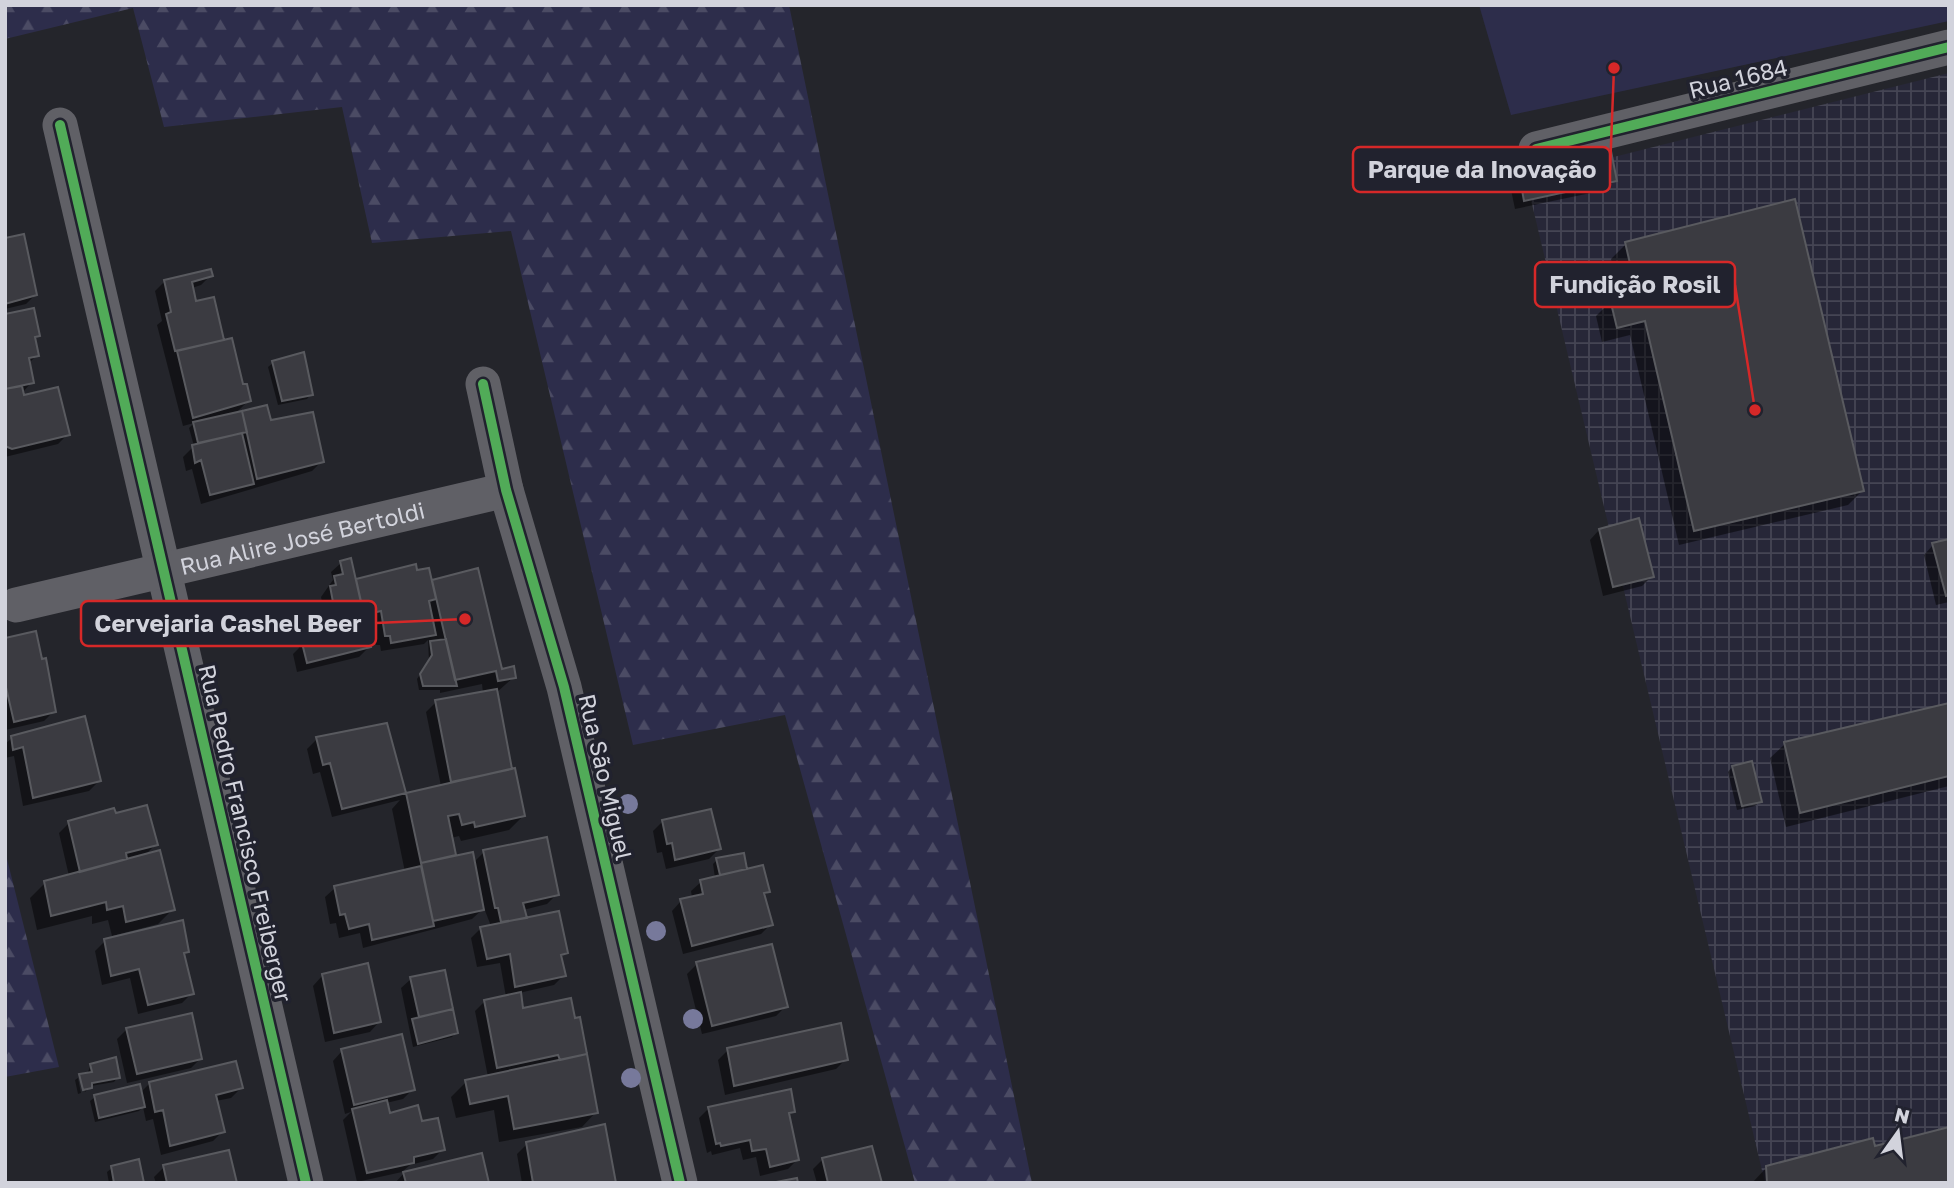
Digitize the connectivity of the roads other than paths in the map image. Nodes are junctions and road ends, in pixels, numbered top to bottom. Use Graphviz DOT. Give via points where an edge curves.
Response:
graph roads {
  1 [pos="1949,47"];
  2 [pos="60,125"];
  3 [pos="1536,149"];
  4 [pos="483,384"];
  5 [pos="506,490"];
  6 [pos="163,569"];
  7 [pos="16,605"];
  8 [pos="306,1183"];
  9 [pos="680,1183"];
  1 -- 3 [label="street, Rua 1684"];
  2 -- 6 [label="street, Rua Pedro Francisco Freiberger"];
  4 -- 5 [label="street, Rua São Miguel"];
  5 -- 6 [label="street, Rua Alire José Bertoldi"];
  5 -- 9 [label="street, Rua São Miguel" via="564,687"];
  6 -- 7 [label="street, Rua Alire José Bertoldi"];
  6 -- 8 [label="street, Rua Pedro Francisco Freiberger"];
}
